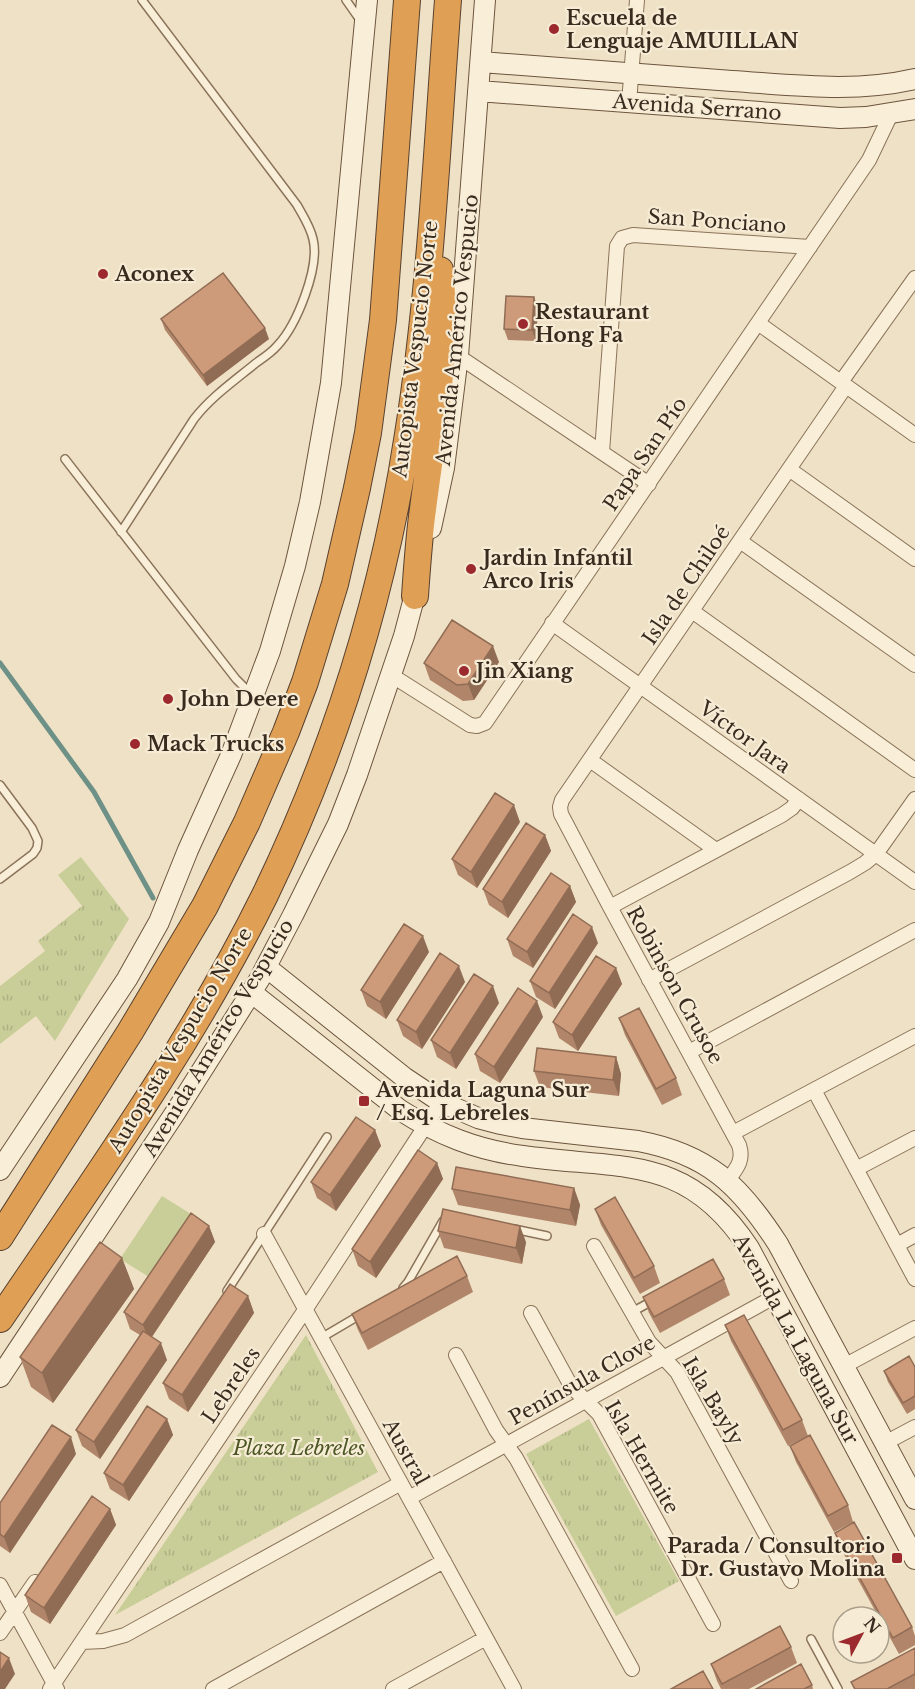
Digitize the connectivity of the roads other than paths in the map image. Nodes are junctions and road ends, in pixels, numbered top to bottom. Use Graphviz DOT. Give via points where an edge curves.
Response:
graph roads {
  1 [pos="142,0"];
  2 [pos="346,0"];
  3 [pos="367,0"];
  4 [pos="407,0"];
  5 [pos="448,0"];
  6 [pos="485,0"];
  7 [pos="637,0"];
  8 [pos="365,25"];
  9 [pos="481,62"];
  10 [pos="631,74"];
  11 [pos="915,79"];
  12 [pos="478,91"];
  13 [pos="629,103"];
  14 [pos="915,109"];
  15 [pos="891,114"];
  16 [pos="431,217"];
  17 [pos="810,247"];
  18 [pos="915,278"];
  19 [pos="758,323"];
  20 [pos="458,356"];
  21 [pos="844,384"];
  22 [pos="913,429"];
  23 [pos="602,452"];
  24 [pos="64,459"];
  25 [pos="789,469"];
  26 [pos="649,484"];
  27 [pos="122,532"];
  28 [pos="740,541"];
  29 [pos="915,559"];
  30 [pos="415,596"];
  31 [pos="692,611"];
  32 [pos="552,623"];
  33 [pos="915,665"];
  34 [pos="391,675"];
  35 [pos="641,686"];
  36 [pos="253,697"];
  37 [pos="590,760"];
  38 [pos="915,770"];
  39 [pos="0,784"];
  40 [pos="799,799"];
  41 [pos="915,799"];
  42 [pos="560,807"];
  43 [pos="716,850"];
  44 [pos="876,854"];
  45 [pos="0,879"];
  46 [pos="915,882"];
  47 [pos="610,908"];
  48 [pos="915,930"];
  49 [pos="266,966"];
  50 [pos="649,980"];
  51 [pos="251,992"];
  52 [pos="915,1036"];
  53 [pos="689,1052"];
  54 [pos="814,1090"];
  55 [pos="441,1102"];
  56 [pos="425,1126"];
  57 [pos="733,1133"];
  58 [pos="327,1137"];
  59 [pos="915,1138"];
  60 [pos="856,1169"];
  61 [pos="0,1170"];
  62 [pos="728,1180"];
  63 [pos="35,1182"];
  64 [pos="448,1217"];
  65 [pos="0,1220"];
  66 [pos="501,1226"];
  67 [pos="264,1234"];
  68 [pos="915,1235"];
  69 [pos="547,1236"];
  70 [pos="0,1237"];
  71 [pos="897,1245"];
  72 [pos="594,1246"];
  73 [pos="915,1279"];
  74 [pos="398,1292"];
  75 [pos="225,1294"];
  76 [pos="661,1296"];
  77 [pos="774,1296"];
  78 [pos="305,1310"];
  79 [pos="367,1311"];
  80 [pos="632,1312"];
  81 [pos="531,1313"];
  82 [pos="0,1319"];
  83 [pos="915,1328"];
  84 [pos="321,1338"];
  85 [pos="456,1356"];
  86 [pos="663,1357"];
  87 [pos="844,1366"];
  88 [pos="0,1377"];
  89 [pos="585,1400"];
  90 [pos="915,1427"];
  91 [pos="885,1443"];
  92 [pos="506,1444"];
  93 [pos="401,1483"];
  94 [pos="409,1498"];
  95 [pos="915,1499"];
  96 [pos="915,1559"];
  97 [pos="444,1561"];
  98 [pos="41,1573"];
  99 [pos="791,1581"];
  100 [pos="0,1586"];
  101 [pos="15,1612"];
  102 [pos="713,1624"];
  103 [pos="0,1633"];
  104 [pos="486,1638"];
  105 [pos="811,1639"];
  106 [pos="82,1642"];
  107 [pos="632,1669"];
  108 [pos="54,1687"];
  109 [pos="213,1689"];
  110 [pos="393,1689"];
  111 [pos="514,1689"];
  112 [pos="838,1689"];
  1 -- 27 [label="lane" via="297,206 309,225 314,258 302,305 287,334 203,407"];
  2 -- 8 [label="lane"];
  3 -- 8 [label="main road"];
  4 -- 63 [label="highway, Autopista Vespucio Norte" via="376,375 357,488 321,632 286,732 205,906"];
  5 -- 16 [label="highway, Autopista Vespucio Norte"];
  6 -- 9 [label="main road, Avenida Américo Vespucio"];
  7 -- 10 [label="street"];
  8 -- 36 [label="main road" via="338,325 324,427 295,566"];
  9 -- 10 [label="main road, Avenida Serrano"];
  9 -- 12 [label="main road, Avenida Américo Vespucio"];
  10 -- 11 [label="main road, Avenida Serrano" via="833,88"];
  10 -- 13 [label="street"];
  12 -- 13 [label="main road, Avenida Serrano"];
  12 -- 20 [label="main road, Avenida Américo Vespucio"];
  13 -- 15 [label="main road, Avenida Serrano" via="840,118"];
  14 -- 15 [label="main road, Avenida Serrano"];
  15 -- 17 [label="street, Papa San Pío" via="869,160"];
  16 -- 30 [label="highway" via="440,275 442,334"];
  16 -- 82 [label="highway, Autopista Vespucio Norte" via="413,403 392,523 348,687 313,785 266,893 215,989 103,1168"];
  17 -- 19 [label="street, Papa San Pío"];
  17 -- 23 [label="street, San Ponciano" via="633,235 622,238 617,246"];
  18 -- 21 [label="street, Isla de Chiloé"];
  19 -- 21 [label="street"];
  19 -- 26 [label="street, Papa San Pío"];
  20 -- 23 [label="street"];
  20 -- 30 [label="main road, Avenida Américo Vespucio" via="444,468"];
  21 -- 22 [label="street"];
  21 -- 25 [label="street, Isla de Chiloé"];
  23 -- 26 [label="street"];
  24 -- 27 [label="lane"];
  25 -- 28 [label="street, Isla de Chiloé"];
  25 -- 29 [label="street"];
  26 -- 32 [label="street, Papa San Pío"];
  27 -- 36 [label="lane"];
  28 -- 31 [label="street, Isla de Chiloé"];
  28 -- 33 [label="street"];
  30 -- 34 [label="main road, Avenida Américo Vespucio"];
  31 -- 35 [label="street, Isla de Chiloé"];
  31 -- 38 [label="street"];
  32 -- 34 [label="street, Papa San Pío" via="487,720 477,726"];
  32 -- 35 [label="street, Víctor Jara"];
  34 -- 49 [label="main road, Avenida Américo Vespucio" via="338,824"];
  35 -- 37 [label="street, Isla de Chiloé"];
  35 -- 40 [label="street, Víctor Jara"];
  36 -- 61 [label="main road" via="159,922 127,979"];
  37 -- 42 [label="street, Isla de Chiloé"];
  37 -- 43 [label="street"];
  39 -- 45 [label="lane" via="38,841 33,854"];
  40 -- 43 [label="street" via="788,812"];
  40 -- 44 [label="street, Víctor Jara"];
  41 -- 44 [label="street"];
  42 -- 47 [label="street, Robinson Crusoe"];
  43 -- 47 [label="street"];
  44 -- 46 [label="street, Víctor Jara"];
  44 -- 50 [label="street" via="850,872"];
  47 -- 50 [label="street, Robinson Crusoe"];
  48 -- 53 [label="street"];
  49 -- 51 [label="main road, Avenida Américo Vespucio"];
  49 -- 55 [label="main road, Avenida La Laguna Sur" via="405,1078"];
  50 -- 53 [label="street, Robinson Crusoe"];
  51 -- 56 [label="main road, Avenida La Laguna Sur" via="386,1100"];
  51 -- 88 [label="main road, Avenida Américo Vespucio"];
  52 -- 54 [label="street"];
  53 -- 57 [label="street, Robinson Crusoe"];
  54 -- 57 [label="street"];
  54 -- 60 [label="street"];
  55 -- 56 [label="street, Lebreles"];
  55 -- 62 [label="main road, Avenida La Laguna Sur" via="501,1124 655,1144 696,1159"];
  56 -- 77 [label="main road, Avenida La Laguna Sur" via="447,1137 502,1153 635,1168 681,1183 730,1222"];
  56 -- 78 [label="street, Lebreles"];
  57 -- 62 [label="street, Robinson Crusoe" via="742,1157"];
  58 -- 67 [label="lane"];
  59 -- 60 [label="street"];
  60 -- 71 [label="street"];
  62 -- 87 [label="main road, Avenida La Laguna Sur" via="778,1244"];
  63 -- 65 [label="highway"];
  63 -- 70 [label="highway, Autopista Vespucio Norte"];
  64 -- 74 [label="lane"];
  66 -- 69 [label="lane"];
  67 -- 75 [label="lane"];
  67 -- 78 [label="street, Austral"];
  68 -- 71 [label="street"];
  71 -- 73 [label="street"];
  72 -- 80 [label="street, Isla Bayly"];
  76 -- 80 [label="lane"];
  77 -- 86 [label="street, Península Clove"];
  77 -- 96 [label="main road, Avenida La Laguna Sur"];
  78 -- 84 [label="street, Austral"];
  78 -- 106 [label="street, Lebreles"];
  79 -- 84 [label="lane"];
  80 -- 86 [label="street, Isla Bayly" via="649,1342"];
  81 -- 89 [label="street, Isla Hermite" via="571,1386"];
  83 -- 87 [label="street"];
  84 -- 93 [label="street, Austral"];
  85 -- 92 [label="street"];
  86 -- 89 [label="street, Península Clove"];
  86 -- 99 [label="street, Isla Bayly" via="677,1372"];
  87 -- 91 [label="main road, Avenida La Laguna Sur"];
  89 -- 92 [label="street, Península Clove"];
  89 -- 102 [label="street, Isla Hermite" via="598,1414"];
  90 -- 91 [label="street"];
  91 -- 95 [label="main road, Avenida La Laguna Sur"];
  92 -- 94 [label="street, Península Clove"];
  92 -- 107 [label="street"];
  93 -- 94 [label="street, Austral"];
  93 -- 106 [label="street" via="125,1635"];
  94 -- 97 [label="street, Austral"];
  97 -- 104 [label="street, Austral"];
  97 -- 109 [label="street"];
  98 -- 101 [label="street"];
  100 -- 101 [label="street"];
  101 -- 103 [label="street"];
  101 -- 108 [label="street"];
  104 -- 110 [label="street"];
  104 -- 111 [label="street, Austral"];
  105 -- 112 [label="lane"];
  106 -- 108 [label="street, Lebreles"];
}
